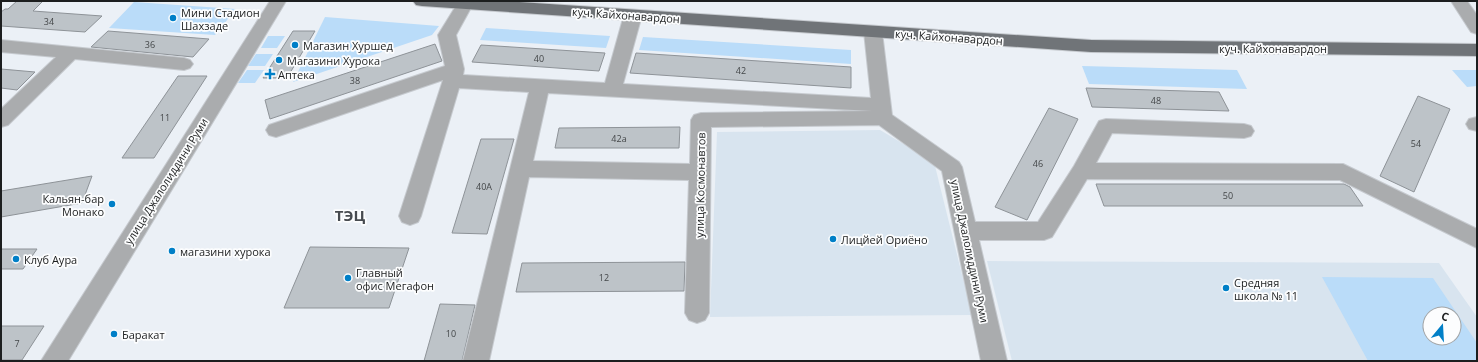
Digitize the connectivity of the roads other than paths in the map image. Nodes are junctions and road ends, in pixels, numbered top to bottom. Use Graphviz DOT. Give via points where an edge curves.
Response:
graph roads {
  1 [pos="278,1"];
  2 [pos="422,1"];
  3 [pos="1459,1"];
  4 [pos="465,4"];
  5 [pos="633,15"];
  6 [pos="1477,28"];
  7 [pos="873,32"];
  8 [pos="1,46"];
  9 [pos="1477,50"];
  10 [pos="71,53"];
  11 [pos="184,64"];
  12 [pos="453,75"];
  13 [pos="540,86"];
  14 [pos="612,90"];
  15 [pos="882,112"];
  16 [pos="5,113"];
  17 [pos="276,130"];
  18 [pos="1244,130"];
  19 [pos="521,170"];
  20 [pos="1081,171"];
  21 [pos="700,172"];
  22 [pos="410,216"];
  23 [pos="966,231"];
  24 [pos="1477,239"];
  25 [pos="697,313"];
  26 [pos="54,361"];
  27 [pos="476,361"];
  28 [pos="994,361"];
  1 -- 26 [label="street, улица Джалолиддини Руми"];
  2 -- 4 [label="main road, куч. Кайхонавардон"];
  3 -- 6 [label="street"];
  4 -- 5 [label="main road, куч. Кайхонавардон"];
  4 -- 12 [label="street" via="447,35"];
  5 -- 7 [label="main road, куч. Кайхонавардон"];
  5 -- 14 [label="street"];
  7 -- 9 [label="main road, куч. Кайхонавардон" via="1091,46"];
  7 -- 15 [label="street"];
  8 -- 10 [label="street"];
  10 -- 11 [label="street"];
  10 -- 16 [label="street"];
  12 -- 13 [label="street"];
  12 -- 17 [label="street"];
  12 -- 22 [label="street"];
  13 -- 14 [label="street"];
  13 -- 19 [label="street"];
  14 -- 15 [label="street"];
  15 -- 21 [label="street, улица Космонавтов" via="702,120"];
  15 -- 23 [label="street, улица Джалолиддини Руми" via="952,167"];
  18 -- 20 [label="street" via="1106,126"];
  19 -- 21 [label="street"];
  19 -- 27 [label="street"];
  20 -- 23 [label="street" via="1044,231"];
  20 -- 24 [label="street" via="1343,172"];
  21 -- 25 [label="street, улица Космонавтов"];
  23 -- 28 [label="street, улица Джалолиддини Руми"];
}
